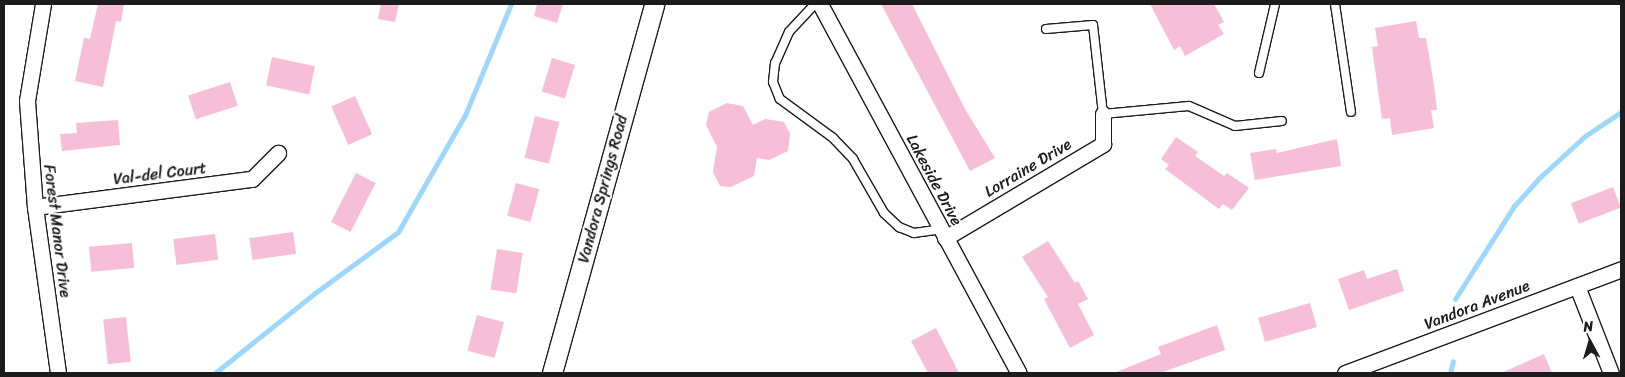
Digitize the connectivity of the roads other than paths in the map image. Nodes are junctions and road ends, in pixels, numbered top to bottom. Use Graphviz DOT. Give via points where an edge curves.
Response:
graph roads {
  1 [pos="43,4"];
  2 [pos="654,4"];
  3 [pos="815,4"];
  4 [pos="820,4"];
  5 [pos="1274,4"];
  6 [pos="1335,4"];
  7 [pos="1046,29"];
  8 [pos="1259,73"];
  9 [pos="1351,112"];
  10 [pos="1103,114"];
  11 [pos="1282,121"];
  12 [pos="278,153"];
  13 [pos="35,207"];
  14 [pos="943,234"];
  15 [pos="1621,269"];
  16 [pos="1577,286"];
  17 [pos="58,373"];
  18 [pos="552,373"];
  19 [pos="1019,373"];
  20 [pos="1344,373"];
  21 [pos="1611,373"];
  1 -- 13 [label="street, Forest Manor Drive" via="27,101"];
  2 -- 18 [label="street, Vandora Springs Road"];
  3 -- 14 [label="lane" via="789,32 775,63 773,82 780,98 833,138 853,159 884,213 899,227 914,232"];
  4 -- 14 [label="street, Lakeside Drive"];
  5 -- 8 [label="lane"];
  6 -- 9 [label="lane"];
  7 -- 10 [label="lane" via="1093,25"];
  10 -- 11 [label="lane" via="1189,106 1235,126"];
  10 -- 14 [label="street, Lorraine Drive" via="1103,144"];
  12 -- 13 [label="street, Val-del Court" via="252,179"];
  13 -- 17 [label="street, Forest Manor Drive"];
  14 -- 19 [label="street, Lakeside Drive"];
  15 -- 16 [label="street, Vandora Avenue"];
  16 -- 20 [label="street, Vandora Avenue"];
  16 -- 21 [label="street"];
}
